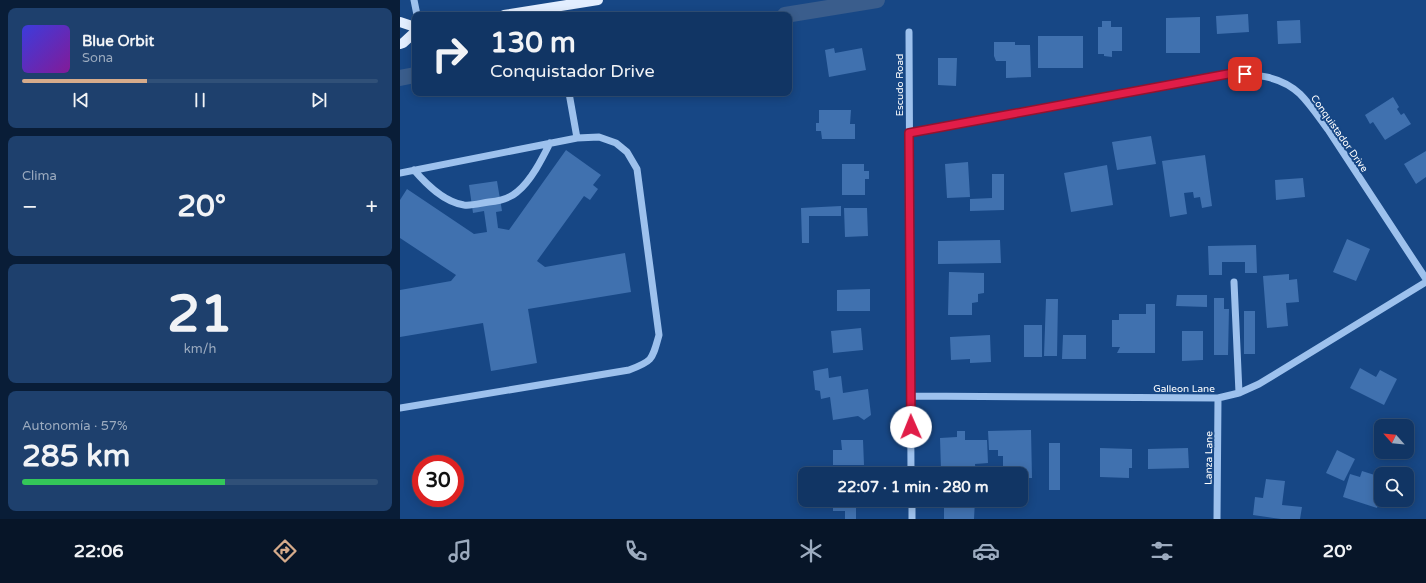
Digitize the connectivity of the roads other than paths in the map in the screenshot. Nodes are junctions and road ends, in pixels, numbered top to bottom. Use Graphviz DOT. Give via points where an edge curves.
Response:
graph roads {
  1 [pos="414,0"];
  2 [pos="598,0"];
  3 [pos="555,11"];
  4 [pos="416,12"];
  5 [pos="542,12"];
  6 [pos="400,22"];
  7 [pos="412,26"];
  8 [pos="910,32"];
  9 [pos="412,35"];
  10 [pos="400,44"];
  11 [pos="570,96"];
  12 [pos="909,133"];
  13 [pos="577,138"];
  14 [pos="550,143"];
  15 [pos="414,170"];
  16 [pos="400,173"];
  17 [pos="1426,280"];
  18 [pos="1234,282"];
  19 [pos="1240,393"];
  20 [pos="910,396"];
  21 [pos="1218,398"];
  22 [pos="400,408"];
  23 [pos="912,467"];
  24 [pos="912,507"];
  25 [pos="912,519"];
  26 [pos="1217,519"];
  1 -- 4 [label="street"];
  2 -- 3 [label="main road"];
  3 -- 5 [label="main road"];
  6 -- 7 [label="main road"];
  8 -- 12 [label="street, Escudo Road"];
  9 -- 10 [label="main road"];
  11 -- 13 [label="street"];
  12 -- 17 [label="street, Conquistador Drive" via="1228,74 1274,78 1300,94 1312,108"];
  12 -- 20 [label="street, Escudo Road"];
  13 -- 14 [label="street"];
  13 -- 22 [label="street" via="600,137 616,143 627,152 637,169 659,335 653,357 643,365 629,370"];
  14 -- 15 [label="street"];
  14 -- 15 [label="street" via="540,162 518,192 503,200 464,205 450,200 428,186"];
  15 -- 16 [label="street"];
  17 -- 19 [label="street, Galleon Lane" via="1259,384"];
  18 -- 19 [label="street"];
  19 -- 21 [label="street, Galleon Lane"];
  20 -- 21 [label="street, Galleon Lane"];
  20 -- 23 [label="street, Escudo Road"];
  21 -- 26 [label="street, Lanza Lane"];
  24 -- 25 [label="street"];
}
